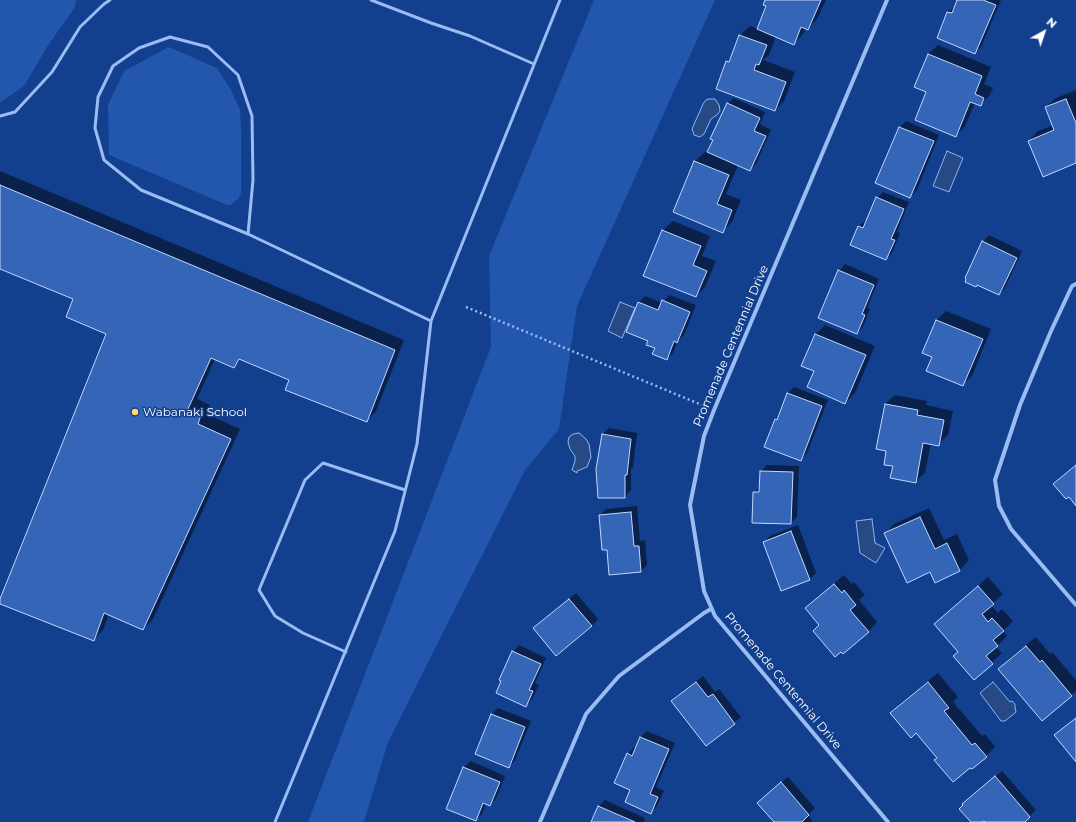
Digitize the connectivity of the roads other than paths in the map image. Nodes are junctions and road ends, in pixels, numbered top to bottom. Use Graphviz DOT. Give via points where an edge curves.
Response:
graph roads {
  1 [pos="110,0"];
  2 [pos="371,0"];
  3 [pos="560,0"];
  4 [pos="887,0"];
  5 [pos="534,64"];
  6 [pos="0,116"];
  7 [pos="248,234"];
  8 [pos="1076,284"];
  9 [pos="431,321"];
  10 [pos="405,490"];
  11 [pos="1076,605"];
  12 [pos="711,609"];
  13 [pos="346,652"];
  14 [pos="275,822"];
  15 [pos="540,822"];
  16 [pos="888,822"];
  1 -- 6 [label="lane" via="80,27 52,72 15,112"];
  2 -- 5 [label="lane" via="431,24 470,36"];
  3 -- 5 [label="lane"];
  4 -- 12 [label="street, Promenade Centennial Drive" via="704,436 690,505 704,591"];
  5 -- 9 [label="lane"];
  7 -- 7 [label="lane" via="253,180 252,116 238,75 208,47 170,37 139,48 113,66 98,97 95,128 104,160 141,190"];
  7 -- 9 [label="lane"];
  8 -- 11 [label="street" via="1072,286 1051,331 1023,398 995,480 999,506 1011,529"];
  9 -- 10 [label="lane" via="417,444"];
  10 -- 13 [label="lane" via="395,531"];
  10 -- 13 [label="lane" via="324,463 305,480 259,590 275,616 303,633"];
  12 -- 15 [label="street" via="619,676 586,714"];
  12 -- 16 [label="street, Promenade Centennial Drive" via="714,616"];
  13 -- 14 [label="lane"];
}
